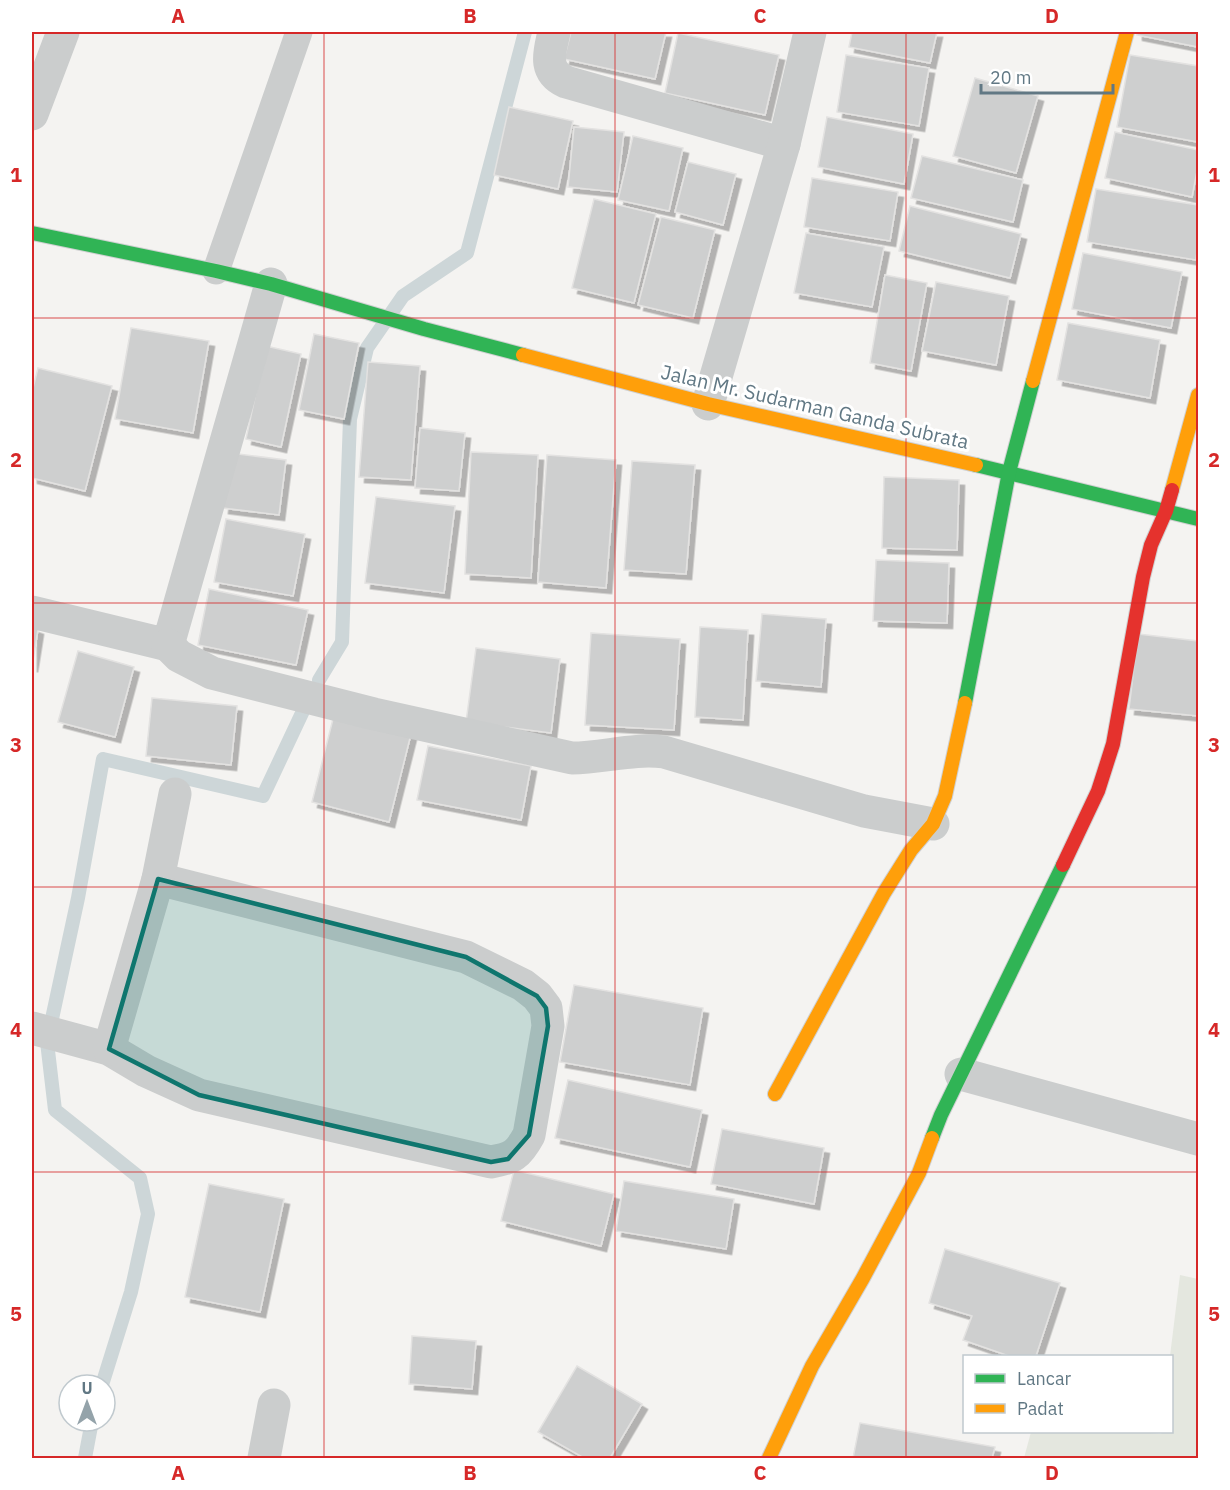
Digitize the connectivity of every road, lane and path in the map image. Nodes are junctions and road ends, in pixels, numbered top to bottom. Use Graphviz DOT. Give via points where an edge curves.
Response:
graph roads {
  1 [pos="63,32"];
  2 [pos="299,32"];
  3 [pos="554,32"];
  4 [pos="810,32"];
  5 [pos="1127,32"];
  6 [pos="32,114"];
  7 [pos="784,144"];
  8 [pos="32,233"];
  9 [pos="216,271"];
  10 [pos="271,284"];
  11 [pos="1198,395"];
  12 [pos="708,404"];
  13 [pos="1009,472"];
  14 [pos="1166,511"];
  15 [pos="1198,519"];
  16 [pos="32,612"];
  17 [pos="168,645"];
  18 [pos="175,794"];
  19 [pos="933,824"];
  20 [pos="158,879"];
  21 [pos="32,1028"];
  22 [pos="109,1049"];
  23 [pos="961,1074"];
  24 [pos="775,1094"];
  25 [pos="1198,1139"];
  26 [pos="274,1405"];
  27 [pos="264,1458"];
  28 [pos="769,1458"];
  1 -- 6 [label="street"];
  2 -- 9 [label="lane"];
  3 -- 7 [label="street" via="549,56 557,78"];
  4 -- 7 [label="street"];
  5 -- 13 [label="street"];
  7 -- 12 [label="street"];
  8 -- 9 [label="street, Jalan Mr. Sudarman Ganda Subrata"];
  9 -- 10 [label="street, Jalan Mr. Sudarman Ganda Subrata"];
  10 -- 12 [label="street, Jalan Mr. Sudarman Ganda Subrata"];
  10 -- 17 [label="street"];
  11 -- 14 [label="street"];
  12 -- 13 [label="street, Jalan Mr. Sudarman Ganda Subrata"];
  13 -- 14 [label="street, Jalan Mr. Sudarman Ganda Subrata"];
  13 -- 19 [label="street" via="945,796"];
  14 -- 15 [label="street, Jalan Mr. Sudarman Ganda Subrata"];
  14 -- 23 [label="street" via="1143,577 1113,744 1098,791"];
  16 -- 17 [label="street"];
  17 -- 19 [label="street" via="179,656 212,673 374,714 572,758 641,751 664,753 864,811"];
  18 -- 20 [label="street"];
  19 -- 24 [label="street" via="910,850 884,893"];
  20 -- 22 [label="street"];
  20 -- 22 [label="street" via="466,957 523,985 546,1008 548,1026 529,1135 521,1149 508,1159 491,1162 199,1095"];
  21 -- 22 [label="street"];
  23 -- 25 [label="street"];
  23 -- 28 [label="street" via="919,1173 812,1366"];
  26 -- 27 [label="street"];
}
